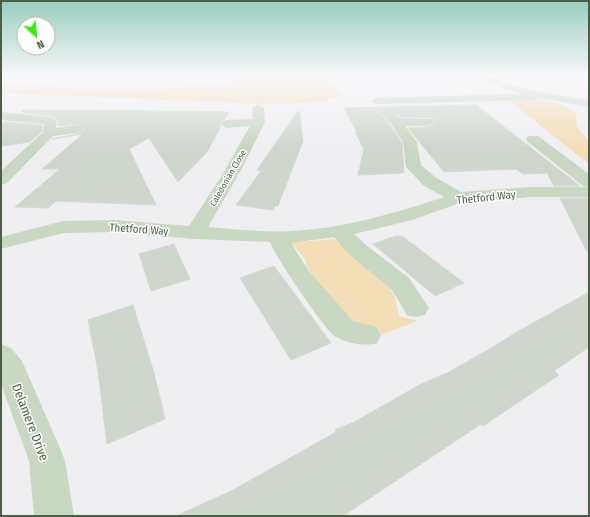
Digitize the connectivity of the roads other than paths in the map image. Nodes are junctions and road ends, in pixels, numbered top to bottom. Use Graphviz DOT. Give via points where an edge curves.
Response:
graph roads {
  1 [pos="503,100"];
  2 [pos="561,100"];
  3 [pos="589,109"];
  4 [pos="385,112"];
  5 [pos="1,116"];
  6 [pos="18,117"];
  7 [pos="428,122"];
  8 [pos="226,124"];
  9 [pos="1,125"];
  10 [pos="77,129"];
  11 [pos="49,133"];
  12 [pos="530,146"];
  13 [pos="1,180"];
  14 [pos="589,182"];
  15 [pos="589,192"];
  16 [pos="458,198"];
  17 [pos="339,230"];
  18 [pos="195,233"];
  19 [pos="279,237"];
  20 [pos="1,243"];
  21 [pos="416,308"];
  22 [pos="367,335"];
  23 [pos="1,356"];
  24 [pos="54,516"];
  1 -- 4 [label="street"];
  2 -- 3 [label="street"];
  4 -- 7 [label="street"];
  4 -- 16 [label="street" via="410,142 414,167 429,181"];
  5 -- 6 [label="street"];
  6 -- 9 [label="street"];
  6 -- 11 [label="street" via="51,120"];
  8 -- 18 [label="street, Caledonian Close" via="258,115 232,172"];
  10 -- 11 [label="street"];
  11 -- 13 [label="street"];
  12 -- 14 [label="street" via="550,152"];
  15 -- 16 [label="street, Thetford Way" via="531,192"];
  16 -- 17 [label="street, Thetford Way" via="404,216"];
  17 -- 19 [label="street, Thetford Way"];
  17 -- 21 [label="street" via="358,250 401,284"];
  18 -- 19 [label="street, Thetford Way"];
  18 -- 20 [label="street, Thetford Way" via="114,226 64,227"];
  19 -- 22 [label="street" via="282,248 290,256 299,274 344,329"];
  23 -- 24 [label="street, Delamere Drive" via="11,370 47,460"];
}
